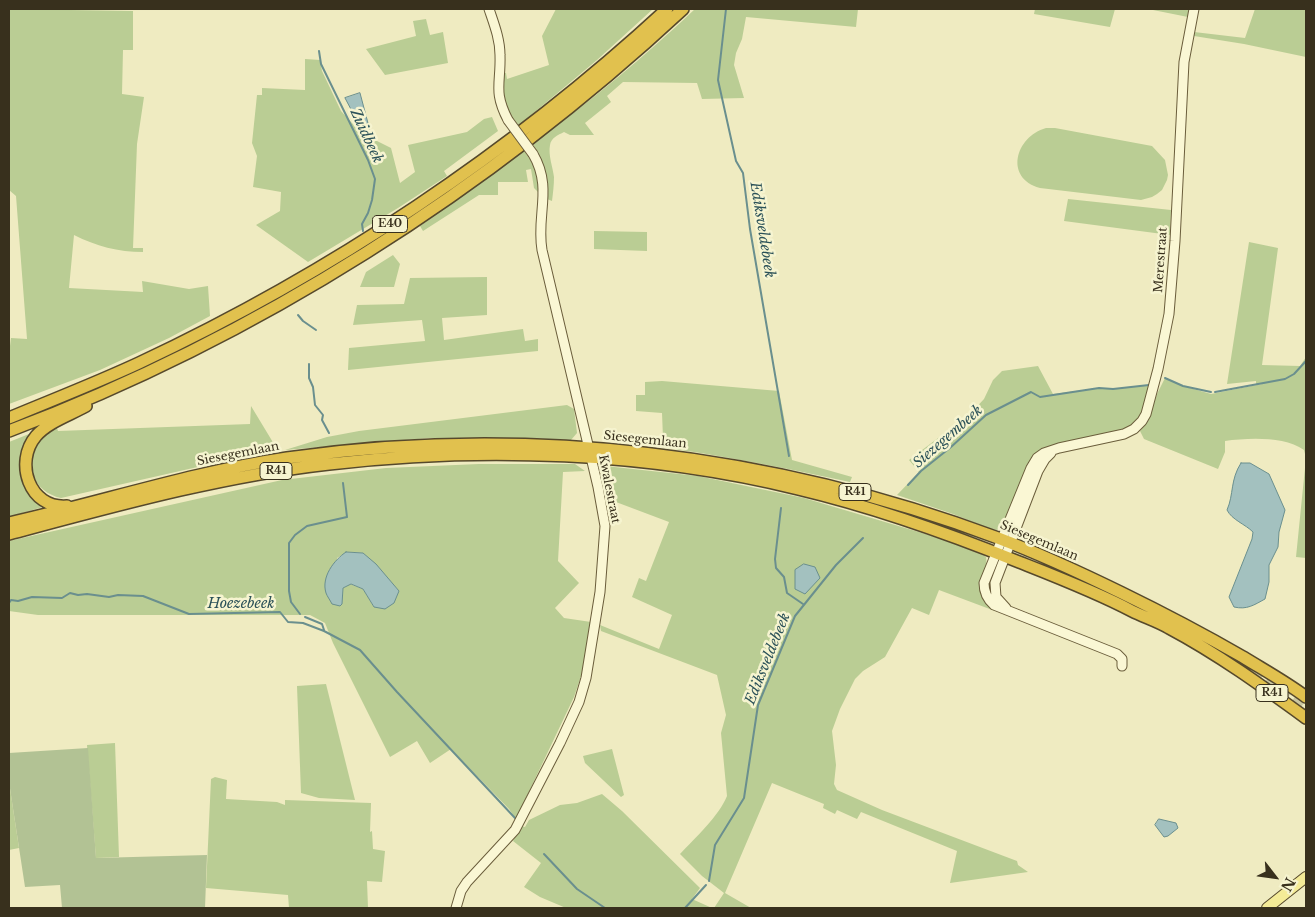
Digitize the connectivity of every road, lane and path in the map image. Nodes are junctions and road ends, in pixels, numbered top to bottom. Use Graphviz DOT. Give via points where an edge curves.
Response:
graph roads {
  1 [pos="489,9"];
  2 [pos="667,9"];
  3 [pos="683,9"];
  4 [pos="1194,9"];
  5 [pos="104,392"];
  6 [pos="9,418"];
  7 [pos="9,431"];
  8 [pos="548,450"];
  9 [pos="590,453"];
  10 [pos="78,505"];
  11 [pos="9,523"];
  12 [pos="9,534"];
  13 [pos="1006,541"];
  14 [pos="1001,555"];
  15 [pos="1122,666"];
  16 [pos="1306,697"];
  17 [pos="1306,718"];
  18 [pos="1306,877"];
  19 [pos="456,908"];
  20 [pos="1268,908"];
  1 -- 9 [label="street, Kwalestraat, bridge" via="500,55 499,99 508,120 540,166 543,180 541,244"];
  2 -- 6 [label="highway, E40" via="530,125 385,227 193,336 81,389"];
  3 -- 5 [label="highway, E40" via="585,95 435,208 266,311"];
  4 -- 13 [label="street, Merestraat" via="1184,62 1170,314 1146,414 1142,422 1124,434 1044,453 1034,463"];
  5 -- 7 [label="highway, E40"];
  5 -- 10 [label="highway" via="90,405 37,434 27,450 25,470 38,497 60,506"];
  8 -- 9 [label="highway, Siesegemlaan / R41"];
  8 -- 10 [label="highway, Siesegemlaan / R41" via="486,444 418,446 286,458"];
  8 -- 12 [label="highway, Siesegemlaan / R41" via="420,456 296,468 230,479"];
  9 -- 13 [label="highway, Siesegemlaan / R41" via="705,461 802,479 904,506"];
  9 -- 14 [label="highway, Siesegemlaan / R41" via="798,488 942,532"];
  9 -- 19 [label="street, Kwalestraat" via="605,526 600,592 579,702 515,830 467,882"];
  10 -- 11 [label="highway, Siesegemlaan / R41"];
  13 -- 14 [label="street, Merestraat"];
  13 -- 16 [label="highway, Siesegemlaan / R41" via="1158,611 1206,636"];
  14 -- 15 [label="street, Merestraat" via="994,590 996,597 1012,612 1117,654 1122,659"];
  14 -- 17 [label="highway, Siesegemlaan / R41" via="1166,626 1209,650"];
  18 -- 20 [label="main road"];
}
